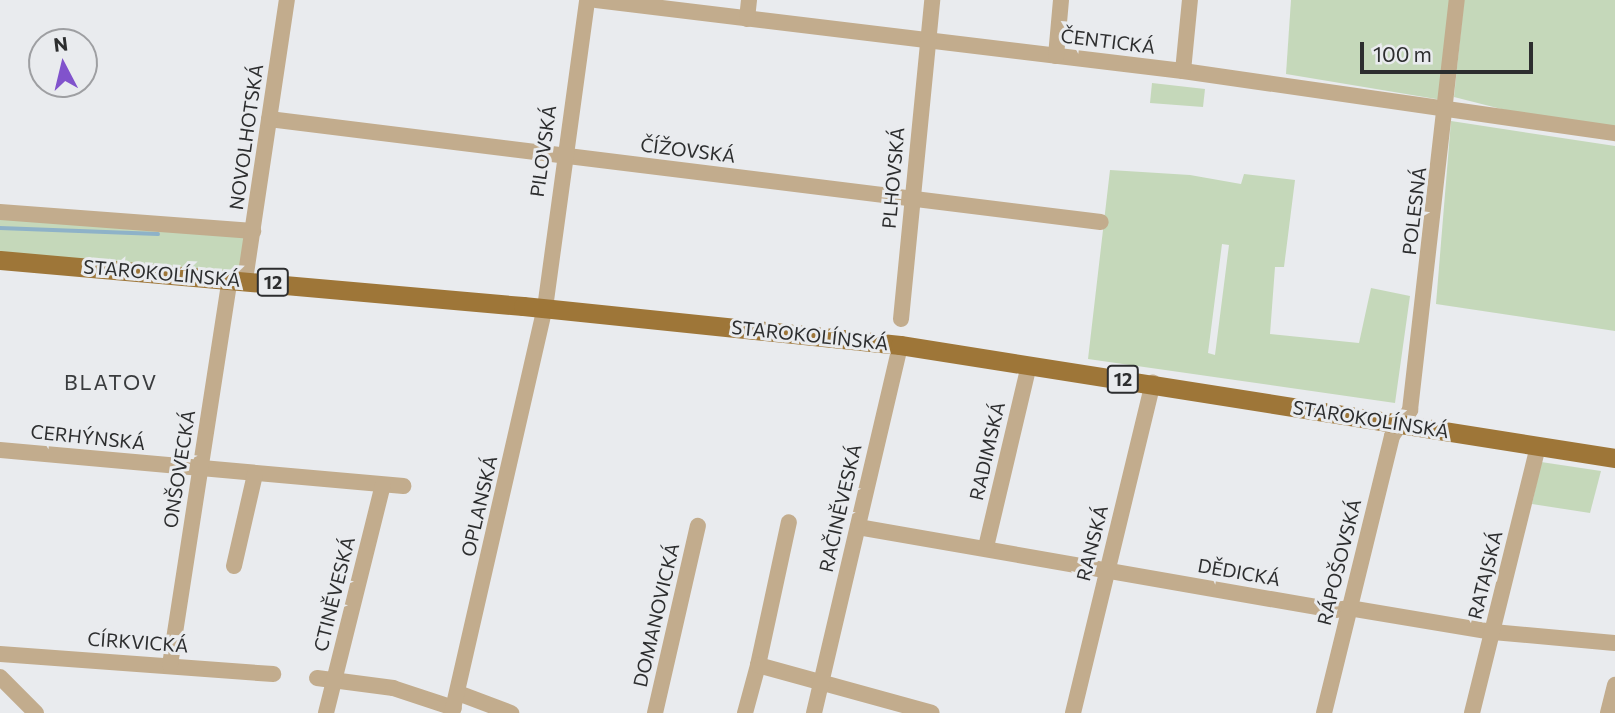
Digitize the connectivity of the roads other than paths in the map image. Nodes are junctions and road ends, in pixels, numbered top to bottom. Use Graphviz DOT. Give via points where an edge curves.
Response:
graph roads {
  1 [pos="287,0"];
  2 [pos="587,0"];
  3 [pos="596,0"];
  4 [pos="749,0"];
  5 [pos="932,0"];
  6 [pos="1061,0"];
  7 [pos="1190,0"];
  8 [pos="1457,0"];
  9 [pos="747,19"];
  10 [pos="927,40"];
  11 [pos="1056,56"];
  12 [pos="1183,71"];
  13 [pos="1447,108"];
  14 [pos="269,120"];
  15 [pos="1615,133"];
  16 [pos="563,156"];
  17 [pos="911,198"];
  18 [pos="0,212"];
  19 [pos="1101,222"];
  20 [pos="253,231"];
  21 [pos="0,260"];
  22 [pos="237,279"];
  23 [pos="545,308"];
  24 [pos="901,319"];
  25 [pos="900,345"];
  26 [pos="1029,365"];
  27 [pos="1153,383"];
  28 [pos="1400,424"];
  29 [pos="1538,447"];
  30 [pos="0,450"];
  31 [pos="1615,458"];
  32 [pos="201,469"];
  33 [pos="256,474"];
  34 [pos="383,485"];
  35 [pos="403,486"];
  36 [pos="789,522"];
  37 [pos="698,526"];
  38 [pos="858,527"];
  39 [pos="986,547"];
  40 [pos="234,566"];
  41 [pos="1107,569"];
  42 [pos="1349,608"];
  43 [pos="1493,632"];
  44 [pos="1615,643"];
  45 [pos="0,654"];
  46 [pos="170,665"];
  47 [pos="758,665"];
  48 [pos="273,674"];
  49 [pos="0,677"];
  50 [pos="317,678"];
  51 [pos="335,679"];
  52 [pos="822,681"];
  53 [pos="1615,685"];
  54 [pos="455,705"];
  55 [pos="1327,712"];
  56 [pos="36,713"];
  57 [pos="326,713"];
  58 [pos="511,713"];
  59 [pos="655,713"];
  60 [pos="746,713"];
  61 [pos="814,713"];
  62 [pos="932,713"];
  63 [pos="1073,713"];
  64 [pos="1472,713"];
  65 [pos="1608,713"];
  1 -- 14 [label="street, NOVOLHOTSKÁ"];
  2 -- 16 [label="street, PILOVSKÁ"];
  3 -- 9 [label="street, ČENTICKÁ"];
  4 -- 9 [label="street"];
  5 -- 10 [label="street, PLHOVSKÁ"];
  6 -- 11 [label="street"];
  7 -- 12 [label="street"];
  8 -- 13 [label="street, POLESNÁ"];
  9 -- 10 [label="street, ČENTICKÁ"];
  10 -- 11 [label="street, ČENTICKÁ"];
  10 -- 17 [label="street, PLHOVSKÁ"];
  11 -- 12 [label="street, ČENTICKÁ"];
  12 -- 13 [label="street, ČENTICKÁ"];
  13 -- 15 [label="street, ČENTICKÁ"];
  13 -- 28 [label="street, POLESNÁ" via="1410,410"];
  14 -- 16 [label="street, ČÍŽOVSKÁ"];
  14 -- 20 [label="street, NOVOLHOTSKÁ"];
  16 -- 17 [label="street, ČÍŽOVSKÁ"];
  16 -- 23 [label="street, PILOVSKÁ"];
  17 -- 19 [label="street, ČÍŽOVSKÁ"];
  17 -- 24 [label="street, PLHOVSKÁ"];
  18 -- 20 [label="street"];
  20 -- 22 [label="street, NOVOLHOTSKÁ"];
  21 -- 22 [label="main road, STAROKOLÍNSKÁ / 12"];
  22 -- 23 [label="main road, STAROKOLÍNSKÁ / 12"];
  22 -- 32 [label="street, ONŠOVECKÁ"];
  23 -- 25 [label="main road, STAROKOLÍNSKÁ / 12"];
  23 -- 54 [label="street, OPLANSKÁ"];
  25 -- 26 [label="main road, STAROKOLÍNSKÁ / 12"];
  25 -- 38 [label="street, RAČINĚVESKÁ"];
  26 -- 27 [label="main road, STAROKOLÍNSKÁ / 12"];
  26 -- 39 [label="street, RADIMSKÁ"];
  27 -- 28 [label="main road, STAROKOLÍNSKÁ / 12"];
  27 -- 41 [label="street, RANSKÁ"];
  28 -- 29 [label="main road, STAROKOLÍNSKÁ / 12"];
  28 -- 42 [label="street, RÁPOŠOVSKÁ" via="1392,436"];
  29 -- 31 [label="main road, STAROKOLÍNSKÁ / 12"];
  29 -- 43 [label="street, RATAJSKÁ"];
  30 -- 32 [label="street, CERHÝNSKÁ"];
  32 -- 33 [label="street, CERHÝNSKÁ"];
  32 -- 46 [label="street, ONŠOVECKÁ"];
  33 -- 34 [label="street, CERHÝNSKÁ"];
  33 -- 40 [label="street"];
  34 -- 35 [label="street, CERHÝNSKÁ"];
  34 -- 51 [label="street, CTINĚVESKÁ"];
  36 -- 47 [label="street"];
  37 -- 59 [label="street, DOMANOVICKÁ"];
  38 -- 39 [label="street, DĚDICKÁ"];
  38 -- 52 [label="street, RAČINĚVESKÁ"];
  39 -- 41 [label="street, DĚDICKÁ"];
  41 -- 42 [label="street, DĚDICKÁ" via="1335,610"];
  41 -- 63 [label="street, RANSKÁ"];
  42 -- 43 [label="street, DĚDICKÁ"];
  42 -- 55 [label="street, RÁPOŠOVSKÁ"];
  43 -- 44 [label="street, DĚDICKÁ"];
  43 -- 64 [label="street, RATAJSKÁ"];
  45 -- 46 [label="street, CÍRKVICKÁ"];
  46 -- 48 [label="street, CÍRKVICKÁ"];
  47 -- 52 [label="street"];
  47 -- 60 [label="street"];
  49 -- 56 [label="street"];
  50 -- 51 [label="street"];
  51 -- 54 [label="street"];
  51 -- 57 [label="street, CTINĚVESKÁ"];
  52 -- 61 [label="street, RAČINĚVESKÁ"];
  52 -- 62 [label="street"];
  53 -- 65 [label="street"];
  54 -- 58 [label="street"];
}
